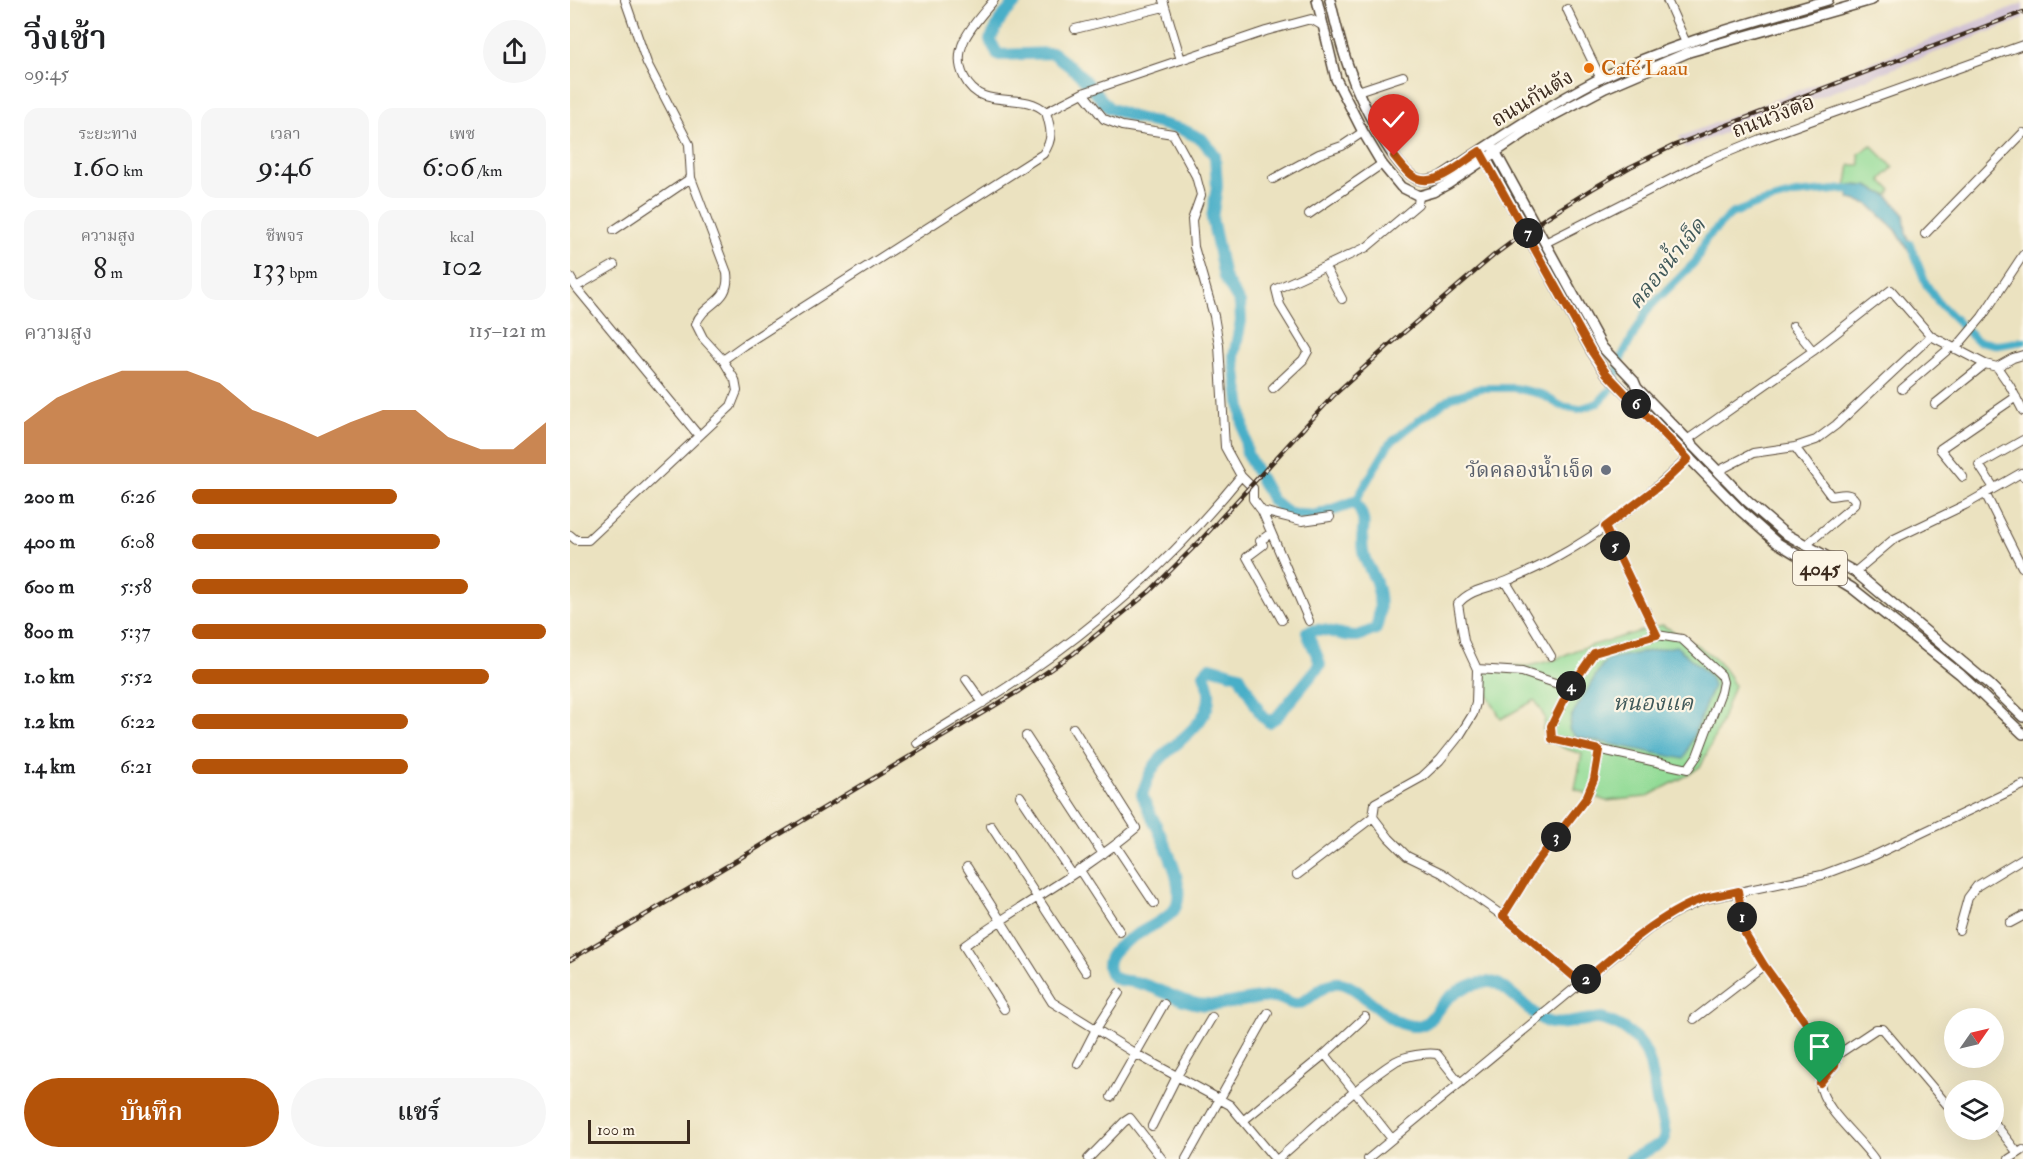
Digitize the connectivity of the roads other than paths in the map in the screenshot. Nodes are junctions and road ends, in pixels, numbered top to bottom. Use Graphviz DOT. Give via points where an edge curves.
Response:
graph roads {
  1 [pos="625,0"];
  2 [pos="994,0"];
  3 [pos="1317,0"];
  4 [pos="1330,0"];
  5 [pos="1667,0"];
  6 [pos="1828,0"];
  7 [pos="1872,0"];
  8 [pos="1163,3"];
  9 [pos="1804,7"];
  10 [pos="1568,9"];
  11 [pos="1807,18"];
  12 [pos="1335,22"];
  13 [pos="1323,26"];
  14 [pos="1075,29"];
  15 [pos="2023,45"];
  16 [pos="1687,47"];
  17 [pos="1181,60"];
  18 [pos="1403,76"];
  19 [pos="1601,79"];
  20 [pos="1590,90"];
  21 [pos="1358,91"];
  22 [pos="1083,93"];
  23 [pos="1046,112"];
  24 [pos="1376,126"];
  25 [pos="1363,132"];
  26 [pos="2023,133"];
  27 [pos="1494,148"];
  28 [pos="1483,155"];
  29 [pos="1382,164"];
  30 [pos="691,178"];
  31 [pos="1273,179"];
  32 [pos="1419,196"];
  33 [pos="1309,214"];
  34 [pos="614,230"];
  35 [pos="1925,234"];
  36 [pos="1545,243"];
  37 [pos="2023,255"];
  38 [pos="614,265"];
  39 [pos="1325,267"];
  40 [pos="570,278"];
  41 [pos="576,288"];
  42 [pos="1342,299"];
  43 [pos="1793,326"];
  44 [pos="1931,336"];
  45 [pos="1953,348"];
  46 [pos="1813,351"];
  47 [pos="2023,355"];
  48 [pos="723,360"];
  49 [pos="1985,364"];
  50 [pos="1997,367"];
  51 [pos="1273,388"];
  52 [pos="1902,389"];
  53 [pos="2016,397"];
  54 [pos="1935,404"];
  55 [pos="2023,411"];
  56 [pos="699,436"];
  57 [pos="1687,440"];
  58 [pos="2023,440"];
  59 [pos="1795,447"];
  60 [pos="1688,459"];
  61 [pos="1718,471"];
  62 [pos="1240,476"];
  63 [pos="2023,476"];
  64 [pos="1963,477"];
  65 [pos="1994,488"];
  66 [pos="1985,494"];
  67 [pos="1262,511"];
  68 [pos="1330,517"];
  69 [pos="1605,527"];
  70 [pos="1271,533"];
  71 [pos="570,535"];
  72 [pos="1806,545"];
  73 [pos="2022,567"];
  74 [pos="1855,572"];
  75 [pos="1506,582"];
  76 [pos="1282,620"];
  77 [pos="1309,621"];
  78 [pos="1657,635"];
  79 [pos="1551,656"];
  80 [pos="1477,669"];
  81 [pos="966,679"];
  82 [pos="1570,688"];
  83 [pos="983,703"];
  84 [pos="2023,717"];
  85 [pos="1073,728"];
  86 [pos="2023,734"];
  87 [pos="1026,736"];
  88 [pos="917,743"];
  89 [pos="1599,750"];
  90 [pos="2023,785"];
  91 [pos="1020,796"];
  92 [pos="1373,817"];
  93 [pos="991,826"];
  94 [pos="1116,846"];
  95 [pos="1103,854"];
  96 [pos="2023,858"];
  97 [pos="967,867"];
  98 [pos="1076,872"];
  99 [pos="1297,875"];
  100 [pos="1738,891"];
  101 [pos="1038,896"];
  102 [pos="1154,903"];
  103 [pos="1503,916"];
  104 [pos="2023,916"];
  105 [pos="1000,920"];
  106 [pos="2010,923"];
  107 [pos="1959,930"];
  108 [pos="1120,932"];
  109 [pos="1764,965"];
  110 [pos="1086,972"];
  111 [pos="1581,983"];
  112 [pos="1119,993"];
  113 [pos="1164,1004"];
  114 [pos="1004,1009"];
  115 [pos="1268,1013"];
  116 [pos="1212,1017"];
  117 [pos="1365,1017"];
  118 [pos="1694,1019"];
  119 [pos="1096,1029"];
  120 [pos="1136,1053"];
  121 [pos="1325,1054"];
  122 [pos="1837,1055"];
  123 [pos="1078,1064"];
  124 [pos="1177,1076"];
  125 [pos="1460,1083"];
  126 [pos="1355,1092"];
  127 [pos="1112,1097"];
  128 [pos="1219,1099"];
  129 [pos="1944,1101"];
  130 [pos="1244,1120"];
  131 [pos="1152,1126"];
  132 [pos="2004,1134"];
  133 [pos="1392,1139"];
  134 [pos="2020,1151"];
  135 [pos="1088,1159"];
  136 [pos="1162,1159"];
  137 [pos="1186,1159"];
  138 [pos="1276,1159"];
  139 [pos="1368,1159"];
  140 [pos="1874,1159"];
  141 [pos="2009,1159"];
  1 -- 30 [label="street" via="647,63 689,144"];
  2 -- 23 [label="street" via="961,44 959,61 963,75 979,93 1018,100"];
  3 -- 13 [label="main road"];
  4 -- 12 [label="main road, ถนนกันตัง"];
  5 -- 16 [label="street"];
  6 -- 9 [label="main road, ถนนกันตัง"];
  7 -- 11 [label="main road, ถนนกันตัง"];
  8 -- 14 [label="street"];
  8 -- 17 [label="street"];
  9 -- 11 [label="main road"];
  9 -- 16 [label="main road, ถนนกันตัง"];
  10 -- 19 [label="street"];
  11 -- 16 [label="main road, ถนนกันตัง"];
  12 -- 13 [label="main road"];
  12 -- 21 [label="main road, ถนนกันตัง"];
  13 -- 17 [label="street" via="1311,19"];
  13 -- 25 [label="main road" via="1336,79"];
  15 -- 36 [label="street, ถนนวังตอ" via="1740,147"];
  16 -- 19 [label="main road, ถนนกันตัง"];
  16 -- 20 [label="main road, ถนนกันตัง"];
  17 -- 22 [label="street"];
  18 -- 21 [label="street"];
  19 -- 20 [label="main road, ถนนกันตัง"];
  20 -- 27 [label="main road, ถนนกันตัง"];
  21 -- 24 [label="main road, ถนนกันตัง"];
  22 -- 23 [label="street"];
  22 -- 62 [label="street" via="1104,119 1122,126 1173,134 1196,176 1201,195 1192,220 1194,247 1219,345 1225,447"];
  23 -- 48 [label="street" via="1052,131 1051,144 1043,154"];
  24 -- 25 [label="main road"];
  24 -- 28 [label="main road, ถนนกันตัง" via="1394,156 1417,179 1440,177"];
  25 -- 29 [label="main road"];
  25 -- 31 [label="street"];
  26 -- 35 [label="street"];
  27 -- 28 [label="main road, ถนนกันตัง"];
  27 -- 36 [label="main road, 4045"];
  28 -- 32 [label="main road, ถนนกันตัง" via="1433,192"];
  28 -- 60 [label="main road, 4045" via="1606,373"];
  29 -- 32 [label="main road" via="1401,187"];
  29 -- 33 [label="street"];
  30 -- 34 [label="street"];
  30 -- 48 [label="street" via="729,285 696,324"];
  32 -- 39 [label="street" via="1418,204 1367,247"];
  36 -- 57 [label="main road, 4045" via="1602,347"];
  37 -- 45 [label="street" via="1982,316"];
  38 -- 41 [label="street"];
  39 -- 42 [label="street"];
  39 -- 51 [label="street" via="1276,290 1280,305 1308,351"];
  40 -- 41 [label="street"];
  41 -- 56 [label="street"];
  43 -- 46 [label="street"];
  44 -- 45 [label="street"];
  44 -- 46 [label="street" via="1891,290"];
  44 -- 59 [label="street" via="1836,425 1816,440"];
  45 -- 49 [label="street"];
  45 -- 52 [label="street"];
  46 -- 57 [label="street"];
  47 -- 50 [label="street"];
  48 -- 56 [label="street" via="737,391 731,406"];
  49 -- 50 [label="street"];
  49 -- 54 [label="street"];
  50 -- 53 [label="street"];
  53 -- 55 [label="street"];
  53 -- 64 [label="street" via="1940,449"];
  56 -- 71 [label="street" via="588,540 576,540"];
  57 -- 61 [label="main road, 4045"];
  58 -- 65 [label="street" via="1979,465"];
  59 -- 61 [label="street" via="1753,453"];
  59 -- 72 [label="street" via="1831,496 1846,494 1855,500 1854,505"];
  60 -- 69 [label="street"];
  60 -- 86 [label="main road, 4045" via="1776,542 1852,588 1960,674"];
  61 -- 72 [label="main road, 4045" via="1754,507"];
  62 -- 67 [label="street" via="1253,488 1253,499"];
  62 -- 83 [label="street" via="1186,540 1125,599 1051,657"];
  63 -- 65 [label="street" via="2021,473"];
  65 -- 66 [label="street"];
  66 -- 73 [label="street"];
  66 -- 74 [label="street" via="1894,539"];
  67 -- 68 [label="street" via="1302,521"];
  67 -- 70 [label="street"];
  69 -- 75 [label="street"];
  69 -- 78 [label="street"];
  70 -- 76 [label="street" via="1247,557"];
  70 -- 77 [label="street"];
  72 -- 74 [label="main road, 4045"];
  74 -- 84 [label="main road, 4045"];
  75 -- 79 [label="street"];
  75 -- 80 [label="street" via="1470,593 1458,604 1464,641"];
  78 -- 82 [label="street" via="1594,653"];
  78 -- 89 [label="street" via="1682,639 1721,675 1721,692 1697,756 1688,769"];
  80 -- 82 [label="street" via="1522,672"];
  80 -- 92 [label="street" via="1476,703 1460,735 1422,777 1375,803"];
  81 -- 83 [label="street"];
  82 -- 89 [label="street" via="1551,726 1552,739"];
  83 -- 88 [label="street"];
  85 -- 94 [label="street" via="1136,828"];
  87 -- 95 [label="street"];
  89 -- 103 [label="street" via="1586,798 1536,863"];
  90 -- 100 [label="street" via="1875,855 1822,875"];
  91 -- 98 [label="street"];
  92 -- 99 [label="street"];
  92 -- 103 [label="street" via="1407,856 1442,873"];
  93 -- 101 [label="street"];
  94 -- 95 [label="street"];
  94 -- 102 [label="street"];
  95 -- 98 [label="street"];
  96 -- 107 [label="street" via="1972,891"];
  97 -- 105 [label="street"];
  98 -- 101 [label="street"];
  98 -- 108 [label="street"];
  100 -- 109 [label="street" via="1745,934"];
  100 -- 111 [label="street" via="1705,898 1676,912"];
  101 -- 105 [label="street"];
  101 -- 110 [label="street"];
  103 -- 111 [label="street"];
  104 -- 106 [label="street"];
  105 -- 114 [label="street" via="964,946"];
  105 -- 119 [label="street" via="1052,1002"];
  109 -- 118 [label="street"];
  109 -- 122 [label="street" via="1814,1034"];
  111 -- 125 [label="street"];
  112 -- 119 [label="street"];
  113 -- 120 [label="street"];
  115 -- 128 [label="street"];
  116 -- 124 [label="street"];
  117 -- 121 [label="street"];
  119 -- 120 [label="street"];
  119 -- 123 [label="street"];
  120 -- 124 [label="street"];
  120 -- 127 [label="street"];
  121 -- 126 [label="street"];
  121 -- 130 [label="street"];
  122 -- 129 [label="street" via="1876,1029 1883,1029"];
  122 -- 140 [label="street" via="1835,1065 1820,1083 1821,1091 1844,1126"];
  124 -- 128 [label="street"];
  124 -- 131 [label="street"];
  125 -- 126 [label="street" via="1437,1054 1422,1053 1398,1060"];
  125 -- 133 [label="street"];
  126 -- 133 [label="street"];
  126 -- 138 [label="street"];
  128 -- 130 [label="street"];
  128 -- 137 [label="street"];
  130 -- 138 [label="street"];
  132 -- 134 [label="street"];
  133 -- 139 [label="street"];
  134 -- 141 [label="street"];
  135 -- 136 [label="street" via="1130,1118"];
}
